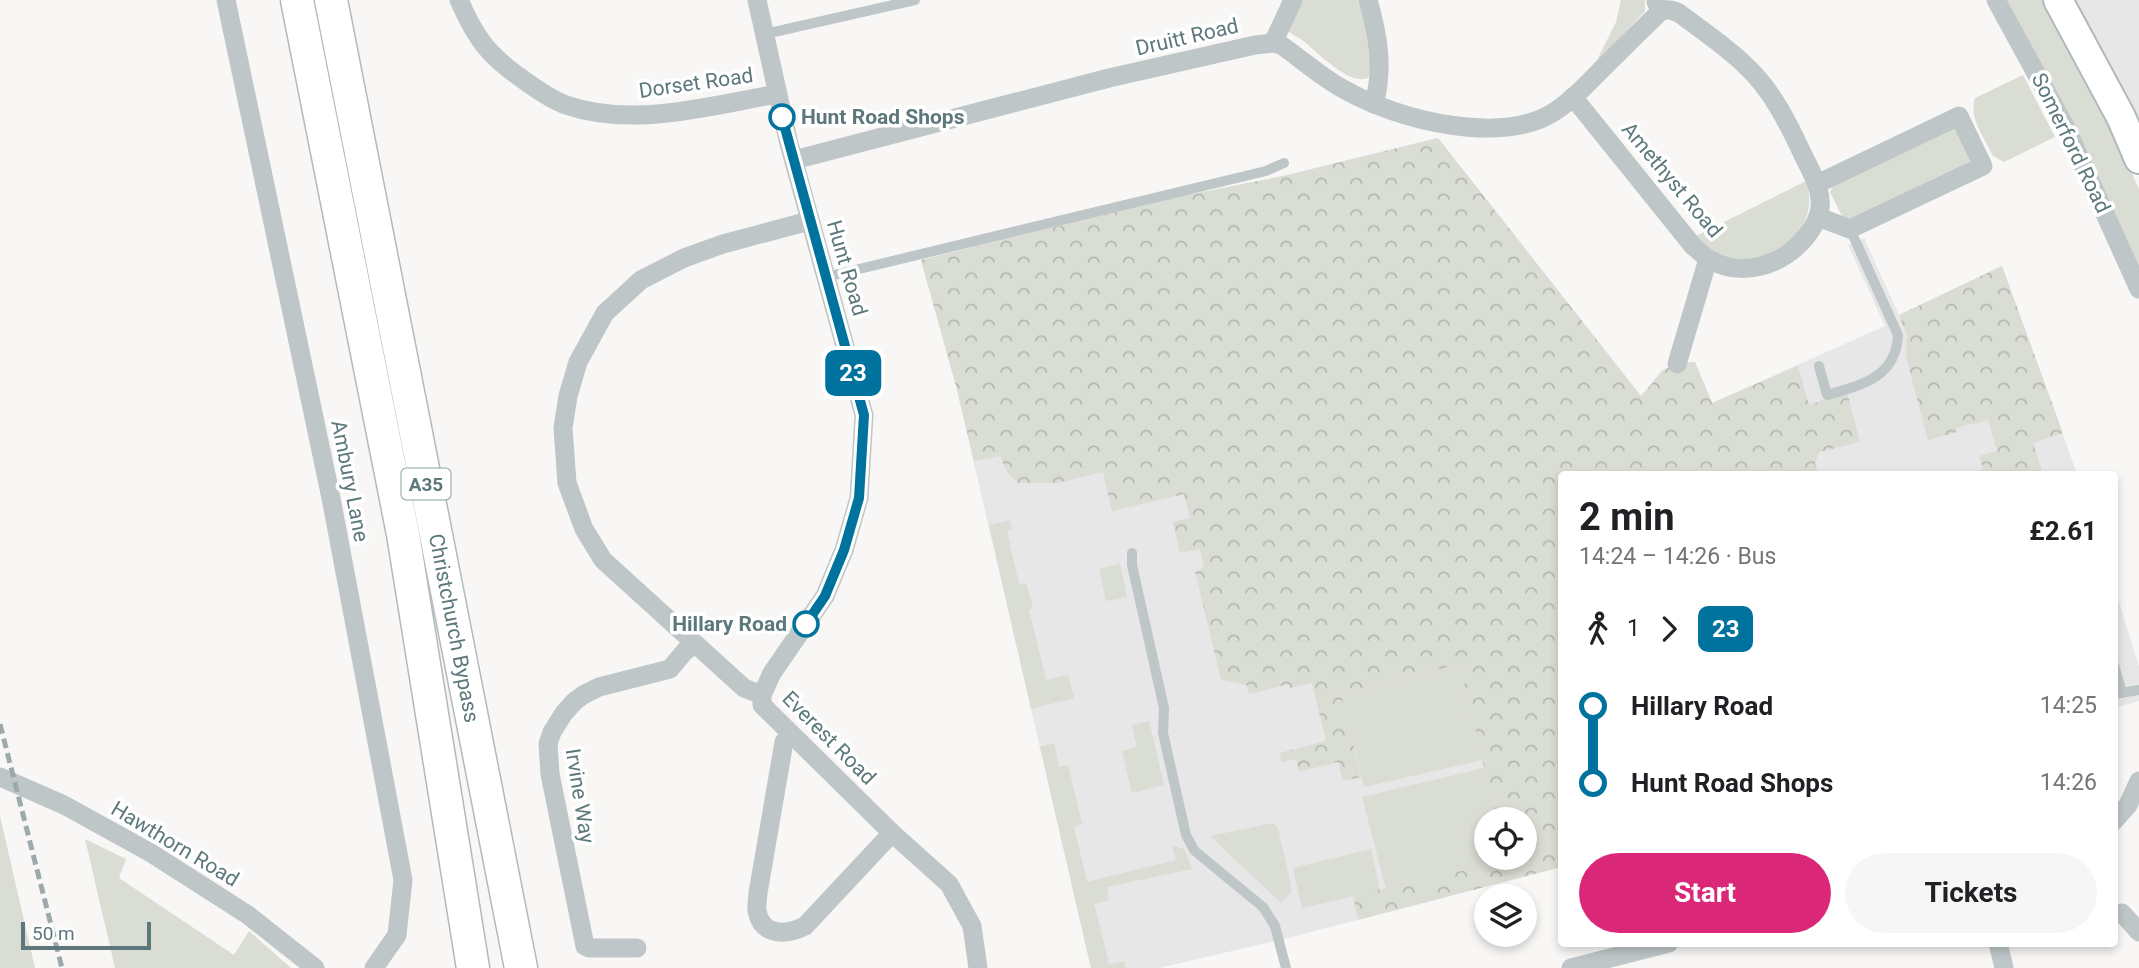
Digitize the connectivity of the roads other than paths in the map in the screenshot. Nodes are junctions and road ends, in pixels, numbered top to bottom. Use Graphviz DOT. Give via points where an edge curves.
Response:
graph roads {
  1 [pos="226,0"];
  2 [pos="298,0"];
  3 [pos="331,0"];
  4 [pos="459,0"];
  5 [pos="757,0"];
  6 [pos="915,0"];
  7 [pos="1293,0"];
  8 [pos="1368,0"];
  9 [pos="1996,0"];
  10 [pos="2058,0"];
  11 [pos="1658,5"];
  12 [pos="765,34"];
  13 [pos="1273,43"];
  14 [pos="777,94"];
  15 [pos="1573,97"];
  16 [pos="1374,104"];
  17 [pos="2139,159"];
  18 [pos="794,160"];
  19 [pos="1284,163"];
  20 [pos="1817,184"];
  21 [pos="1818,217"];
  22 [pos="810,221"];
  23 [pos="1850,229"];
  24 [pos="1708,259"];
  25 [pos="826,277"];
  26 [pos="2139,289"];
  27 [pos="1677,363"];
  28 [pos="1819,366"];
  29 [pos="1132,553"];
  30 [pos="694,645"];
  31 [pos="2139,690"];
  32 [pos="2118,693"];
  33 [pos="762,695"];
  34 [pos="791,734"];
  35 [pos="0,777"];
  36 [pos="2139,781"];
  37 [pos="2118,816"];
  38 [pos="892,833"];
  39 [pos="2118,914"];
  40 [pos="2139,932"];
  41 [pos="1653,947"];
  42 [pos="2003,947"];
  43 [pos="637,948"];
  44 [pos="315,968"];
  45 [pos="374,968"];
  46 [pos="473,968"];
  47 [pos="521,968"];
  48 [pos="978,968"];
  49 [pos="1286,968"];
  50 [pos="1571,968"];
  51 [pos="2004,968"];
  1 -- 45 [label="street, Ambury Lane" via="331,498 403,880 397,935"];
  2 -- 46 [label="main road, Christchurch Bypass / A35" via="403,534"];
  3 -- 47 [label="main road, Christchurch Bypass / A35"];
  4 -- 14 [label="street, Dorset Road" via="476,34 499,62 539,92 588,111 636,115 681,111"];
  5 -- 12 [label="street, Hunt Road"];
  6 -- 12 [label="lane"];
  7 -- 13 [label="street"];
  8 -- 16 [label="street" via="1380,58"];
  9 -- 26 [label="street, Somerford Road" via="2067,130"];
  10 -- 17 [label="main road" via="2125,115"];
  11 -- 15 [label="street"];
  11 -- 20 [label="street" via="1679,13 1747,66 1784,116"];
  12 -- 14 [label="street, Hunt Road"];
  13 -- 16 [label="street" via="1325,79"];
  13 -- 18 [label="street, Druitt Road" via="1109,78"];
  14 -- 18 [label="street, Hunt Road"];
  15 -- 16 [label="street" via="1544,118 1496,127 1429,122"];
  15 -- 24 [label="street, Amethyst Road"];
  18 -- 22 [label="street, Hunt Road"];
  19 -- 25 [label="lane"];
  20 -- 21 [label="street"];
  20 -- 23 [label="street" via="1959,116 1983,166"];
  21 -- 23 [label="street"];
  21 -- 24 [label="street, Amethyst Road" via="1796,248 1763,266 1736,268"];
  22 -- 25 [label="street, Hunt Road"];
  22 -- 30 [label="street, Everest Road" via="723,244 641,280 605,313 578,362 568,396 563,428 567,484 584,528 603,560"];
  23 -- 28 [label="lane" via="1898,335 1897,348 1879,375 1827,395"];
  24 -- 27 [label="street"];
  25 -- 33 [label="street, Hunt Road" via="864,415 859,498 825,596"];
  29 -- 49 [label="lane" via="1186,835 1194,850 1264,907 1275,926"];
  30 -- 33 [label="street, Everest Road" via="744,688"];
  30 -- 43 [label="street, Irvine Way" via="670,669 599,687 575,701 556,723 548,744 585,946"];
  31 -- 32 [label="lane"];
  33 -- 34 [label="street, Everest Road" via="762,705"];
  34 -- 38 [label="street, Everest Road"];
  34 -- 38 [label="street" via="783,742 758,893 757,911 764,925 790,933 805,926"];
  35 -- 44 [label="street, Hawthorn Road" via="64,805 151,853 248,915"];
  36 -- 37 [label="street"];
  38 -- 48 [label="street, Everest Road" via="949,884 972,926"];
  39 -- 40 [label="street"];
  41 -- 50 [label="street"];
  42 -- 51 [label="street"];
}
